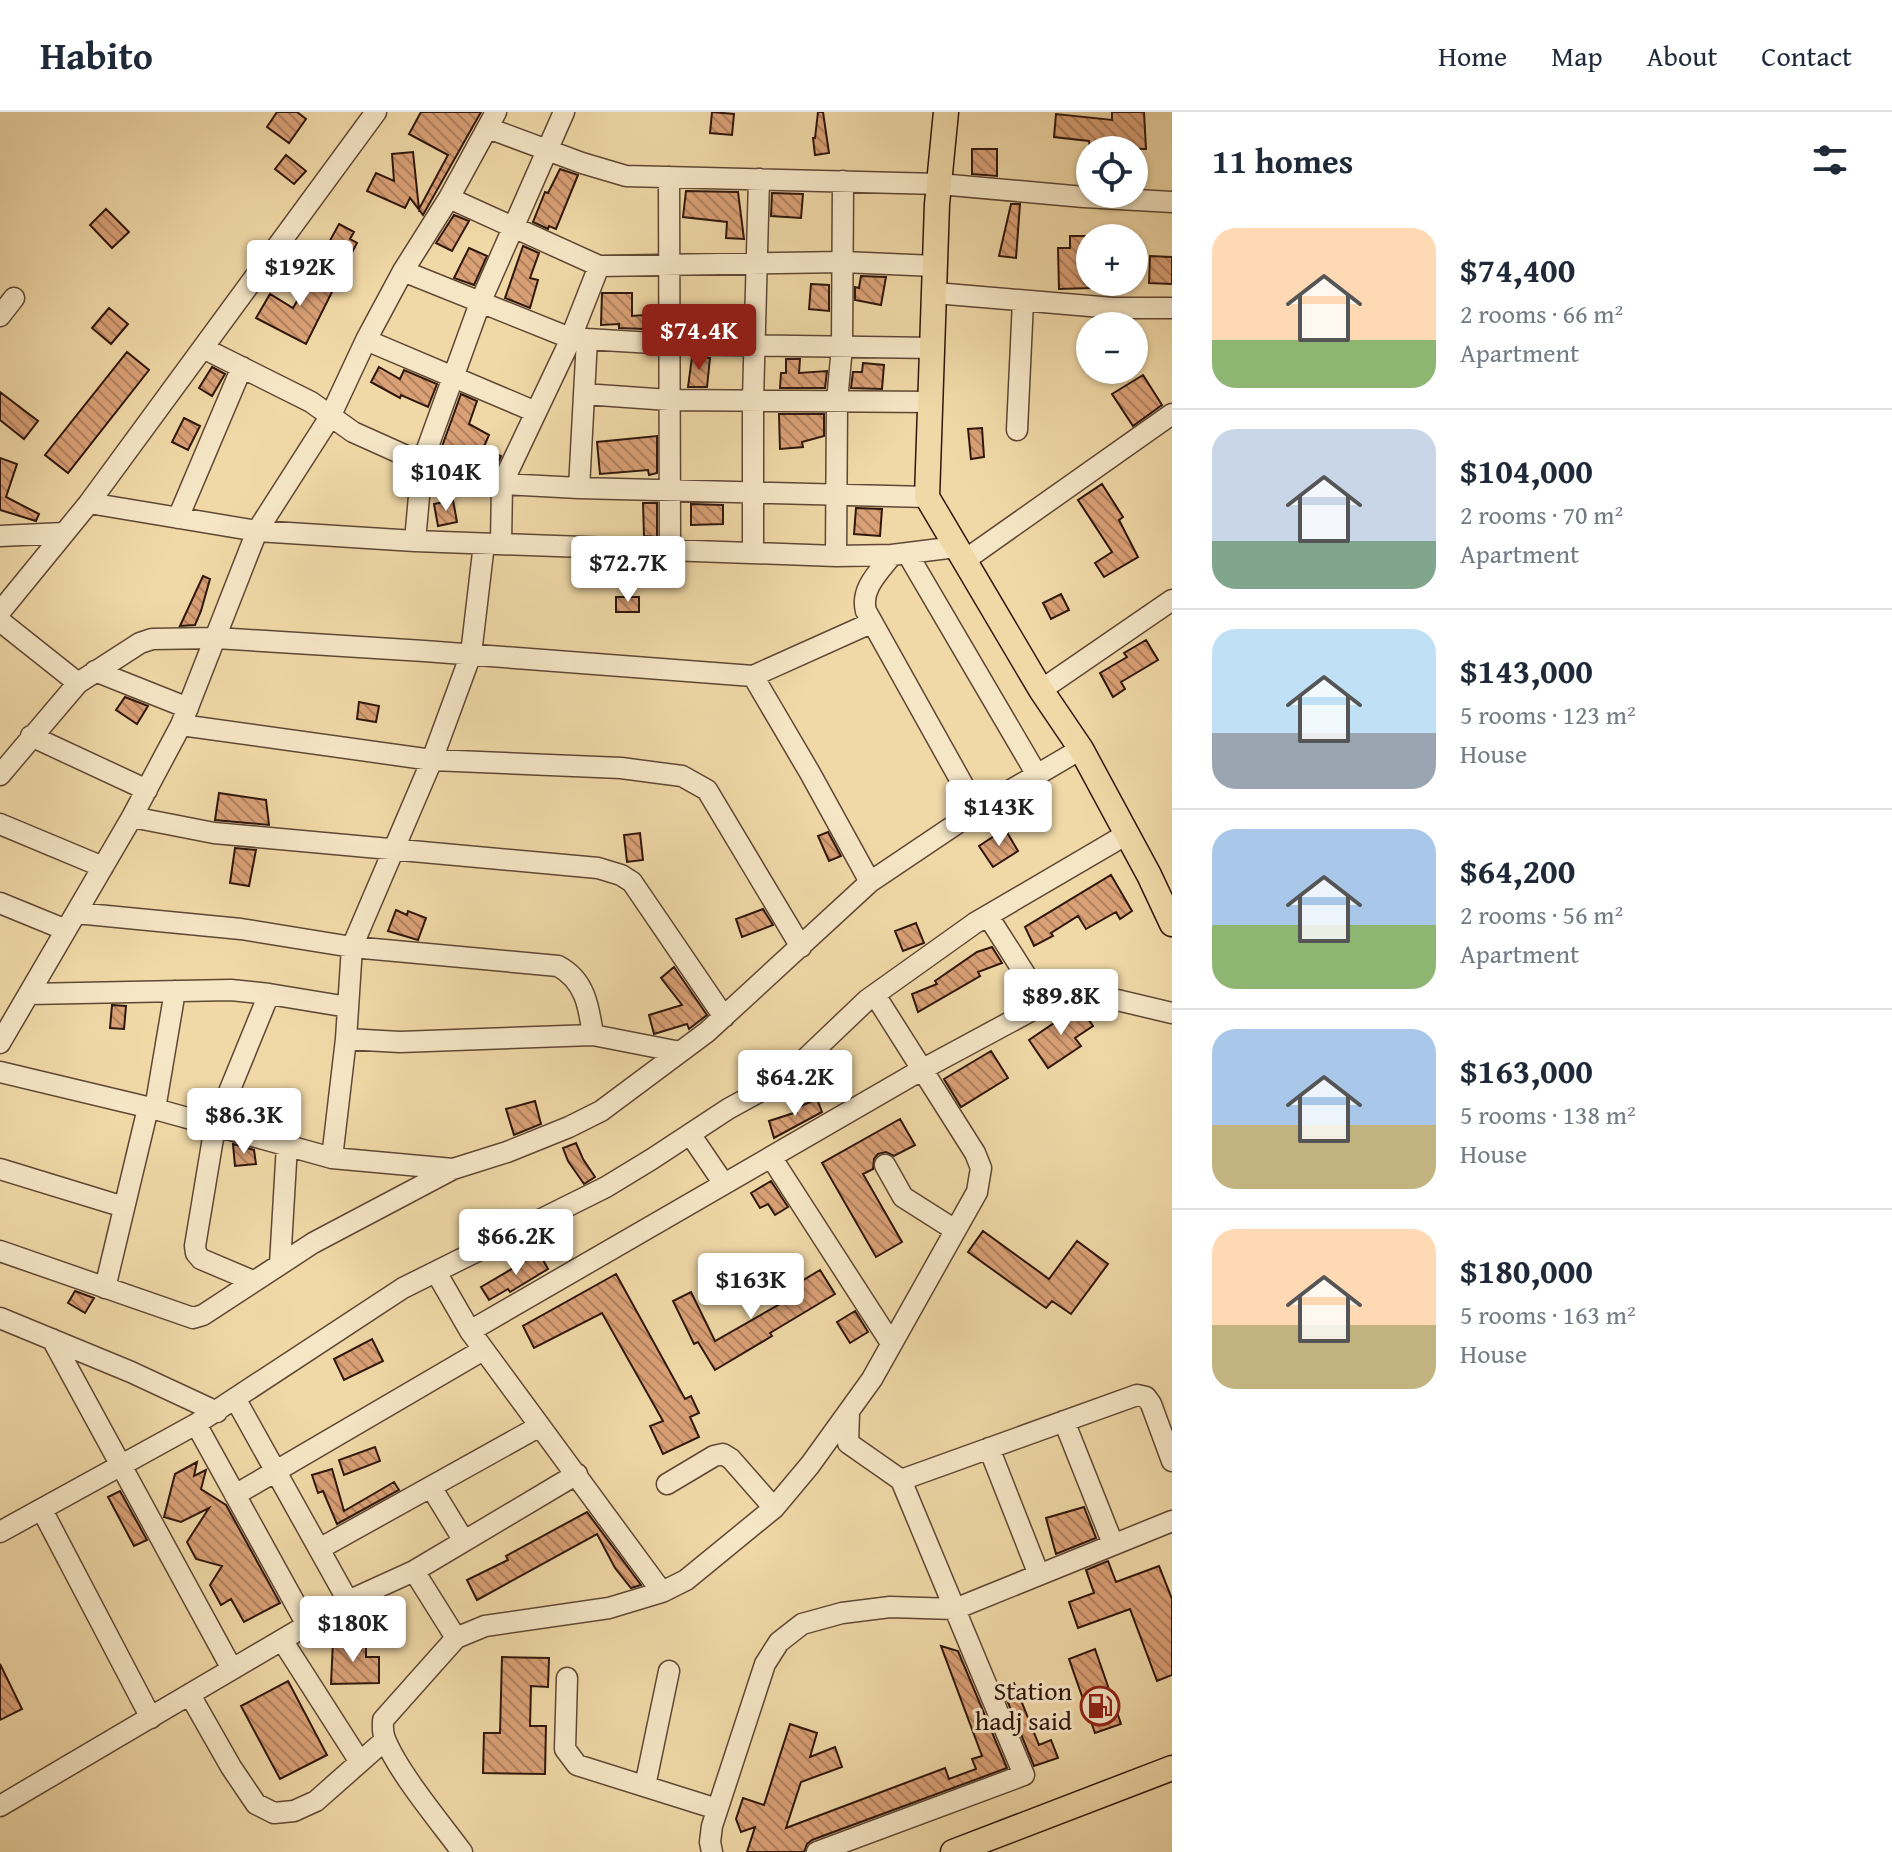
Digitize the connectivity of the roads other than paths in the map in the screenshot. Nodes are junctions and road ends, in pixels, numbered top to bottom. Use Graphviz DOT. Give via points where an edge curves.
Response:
graph roads {
  1 [pos="376,112"];
  2 [pos="564,112"];
  3 [pos="946,112"];
  4 [pos="492,120"];
  5 [pos="547,150"];
  6 [pos="669,177"];
  7 [pos="759,179"];
  8 [pos="843,181"];
  9 [pos="939,184"];
  10 [pos="449,198"];
  11 [pos="1172,202"];
  12 [pos="513,228"];
  13 [pos="843,262"];
  14 [pos="758,263"];
  15 [pos="669,265"];
  16 [pos="599,266"];
  17 [pos="935,266"];
  18 [pos="403,271"];
  19 [pos="935,293"];
  20 [pos="14,298"];
  21 [pos="1023,301"];
  22 [pos="480,303"];
  23 [pos="1172,308"];
  24 [pos="0,316"];
  25 [pos="579,338"];
  26 [pos="366,340"];
  27 [pos="669,344"];
  28 [pos="755,345"];
  29 [pos="842,347"];
  30 [pos="203,348"];
  31 [pos="933,348"];
  32 [pos="242,367"];
  33 [pos="453,378"];
  34 [pos="584,394"];
  35 [pos="669,400"];
  36 [pos="753,400"];
  37 [pos="837,401"];
  38 [pos="931,402"];
  39 [pos="536,412"];
  40 [pos="1172,414"];
  41 [pos="330,417"];
  42 [pos="1017,430"];
  43 [pos="422,463"];
  44 [pos="502,484"];
  45 [pos="579,488"];
  46 [pos="670,490"];
  47 [pos="755,492"];
  48 [pos="837,494"];
  49 [pos="927,497"];
  50 [pos="89,503"];
  51 [pos="178,518"];
  52 [pos="257,531"];
  53 [pos="64,533"];
  54 [pos="0,536"];
  55 [pos="415,541"];
  56 [pos="492,544"];
  57 [pos="670,550"];
  58 [pos="753,551"];
  59 [pos="900,554"];
  60 [pos="961,554"];
  61 [pos="836,556"];
  62 [pos="1172,600"];
  63 [pos="0,612"];
  64 [pos="0,621"];
  65 [pos="871,623"];
  66 [pos="216,638"];
  67 [pos="471,654"];
  68 [pos="753,676"];
  69 [pos="86,677"];
  70 [pos="1041,690"];
  71 [pos="185,716"];
  72 [pos="31,736"];
  73 [pos="1081,749"];
  74 [pos="432,760"];
  75 [pos="0,775"];
  76 [pos="1037,775"];
  77 [pos="147,790"];
  78 [pos="977,810"];
  79 [pos="132,817"];
  80 [pos="0,824"];
  81 [pos="1127,834"];
  82 [pos="394,851"];
  83 [pos="103,867"];
  84 [pos="870,882"];
  85 [pos="0,903"];
  86 [pos="988,916"];
  87 [pos="71,922"];
  88 [pos="1172,924"];
  89 [pos="352,947"];
  90 [pos="801,947"];
  91 [pos="175,991"];
  92 [pos="29,994"];
  93 [pos="269,994"];
  94 [pos="875,995"];
  95 [pos="1044,1004"];
  96 [pos="348,1007"];
  97 [pos="1172,1013"];
  98 [pos="724,1017"];
  99 [pos="593,1035"];
  100 [pos="346,1039"];
  101 [pos="0,1043"];
  102 [pos="680,1052"];
  103 [pos="923,1069"];
  104 [pos="0,1072"];
  105 [pos="151,1109"];
  106 [pos="215,1126"];
  107 [pos="690,1134"];
  108 [pos="287,1145"];
  109 [pos="771,1157"];
  110 [pos="332,1158"];
  111 [pos="885,1165"];
  112 [pos="0,1169"];
  113 [pos="453,1169"];
  114 [pos="724,1184"];
  115 [pos="124,1207"];
  116 [pos="955,1230"];
  117 [pos="0,1251"];
  118 [pos="280,1264"];
  119 [pos="436,1272"];
  120 [pos="253,1281"];
  121 [pos="105,1288"];
  122 [pos="0,1318"];
  123 [pos="470,1331"];
  124 [pos="52,1339"];
  125 [pos="891,1343"];
  126 [pos="483,1350"];
  127 [pos="236,1400"];
  128 [pos="850,1411"];
  129 [pos="217,1412"];
  130 [pos="1064,1421"];
  131 [pos="196,1424"];
  132 [pos="540,1426"];
  133 [pos="989,1448"];
  134 [pos="1172,1461"];
  135 [pos="122,1467"];
  136 [pos="276,1472"];
  137 [pos="577,1474"];
  138 [pos="901,1480"];
  139 [pos="667,1484"];
  140 [pos="431,1487"];
  141 [pos="235,1495"];
  142 [pos="774,1508"];
  143 [pos="42,1510"];
  144 [pos="1172,1521"];
  145 [pos="0,1532"];
  146 [pos="464,1541"];
  147 [pos="1113,1544"];
  148 [pos="319,1549"];
  149 [pos="414,1571"];
  150 [pos="1039,1575"];
  151 [pos="662,1592"];
  152 [pos="348,1601"];
  153 [pos="955,1609"];
  154 [pos="307,1625"];
  155 [pos="456,1638"];
  156 [pos="282,1640"];
  157 [pos="232,1669"];
  158 [pos="669,1671"];
  159 [pos="567,1678"];
  160 [pos="190,1695"];
  161 [pos="151,1718"];
  162 [pos="385,1740"];
  163 [pos="360,1762"];
  164 [pos="1172,1768"];
  165 [pos="645,1786"];
  166 [pos="0,1806"];
  167 [pos="717,1809"];
  168 [pos="462,1852"];
  169 [pos="712,1852"];
  170 [pos="817,1852"];
  171 [pos="953,1852"];
  1 -- 30 [label="street"];
  2 -- 5 [label="street"];
  3 -- 9 [label="main road"];
  4 -- 5 [label="street"];
  4 -- 10 [label="street"];
  5 -- 6 [label="street" via="626,176"];
  5 -- 12 [label="street"];
  6 -- 7 [label="street"];
  6 -- 15 [label="street"];
  7 -- 8 [label="street"];
  7 -- 14 [label="street"];
  8 -- 9 [label="street"];
  8 -- 13 [label="street"];
  9 -- 11 [label="street"];
  9 -- 17 [label="main road"];
  10 -- 12 [label="street"];
  10 -- 18 [label="street"];
  12 -- 16 [label="street"];
  12 -- 22 [label="street"];
  13 -- 14 [label="street"];
  13 -- 17 [label="street"];
  13 -- 29 [label="street"];
  14 -- 15 [label="street"];
  14 -- 28 [label="street"];
  15 -- 16 [label="street"];
  15 -- 27 [label="street"];
  16 -- 25 [label="street"];
  17 -- 19 [label="main road"];
  18 -- 22 [label="street"];
  18 -- 26 [label="street"];
  19 -- 21 [label="street"];
  19 -- 31 [label="main road"];
  20 -- 24 [label="street"];
  21 -- 23 [label="street"];
  21 -- 42 [label="street"];
  22 -- 25 [label="street"];
  22 -- 33 [label="street"];
  25 -- 27 [label="street"];
  25 -- 34 [label="street"];
  25 -- 39 [label="street"];
  26 -- 33 [label="street"];
  26 -- 41 [label="street"];
  27 -- 28 [label="street"];
  27 -- 35 [label="street"];
  28 -- 29 [label="street"];
  28 -- 36 [label="street"];
  29 -- 31 [label="street"];
  29 -- 37 [label="street"];
  30 -- 32 [label="street"];
  30 -- 50 [label="street"];
  31 -- 38 [label="main road"];
  32 -- 41 [label="street"];
  32 -- 51 [label="street"];
  33 -- 39 [label="street"];
  33 -- 43 [label="street"];
  34 -- 35 [label="street"];
  34 -- 45 [label="street"];
  35 -- 36 [label="street"];
  35 -- 46 [label="street"];
  36 -- 37 [label="street"];
  36 -- 47 [label="street"];
  37 -- 38 [label="street"];
  37 -- 48 [label="street"];
  38 -- 49 [label="main road"];
  39 -- 44 [label="street"];
  40 -- 60 [label="street"];
  41 -- 43 [label="street"];
  41 -- 52 [label="street"];
  43 -- 44 [label="street"];
  43 -- 55 [label="street"];
  44 -- 45 [label="street"];
  44 -- 56 [label="street"];
  45 -- 46 [label="street"];
  46 -- 47 [label="street"];
  46 -- 57 [label="street"];
  47 -- 48 [label="street"];
  47 -- 58 [label="street"];
  48 -- 49 [label="street"];
  48 -- 61 [label="street"];
  49 -- 60 [label="main road"];
  50 -- 51 [label="street"];
  50 -- 53 [label="street"];
  51 -- 52 [label="street"];
  52 -- 55 [label="street"];
  52 -- 66 [label="street"];
  53 -- 54 [label="street"];
  53 -- 63 [label="street"];
  55 -- 56 [label="street"];
  56 -- 57 [label="street"];
  56 -- 67 [label="street"];
  57 -- 58 [label="street"];
  58 -- 61 [label="street"];
  59 -- 60 [label="street"];
  59 -- 61 [label="street"];
  59 -- 65 [label="street" via="864,597"];
  59 -- 76 [label="street"];
  60 -- 70 [label="main road"];
  62 -- 70 [label="street"];
  64 -- 69 [label="street"];
  65 -- 68 [label="street"];
  65 -- 78 [label="street"];
  66 -- 67 [label="street"];
  66 -- 69 [label="street" via="152,639"];
  66 -- 71 [label="street"];
  67 -- 68 [label="street"];
  67 -- 74 [label="street"];
  68 -- 84 [label="street"];
  69 -- 71 [label="street"];
  69 -- 72 [label="street"];
  70 -- 73 [label="main road"];
  71 -- 74 [label="street"];
  71 -- 77 [label="street"];
  72 -- 75 [label="street"];
  72 -- 77 [label="street"];
  73 -- 76 [label="street"];
  73 -- 81 [label="main road"];
  74 -- 82 [label="street"];
  74 -- 90 [label="street" via="621,768 694,781 719,808"];
  76 -- 78 [label="street"];
  77 -- 79 [label="street"];
  78 -- 84 [label="street"];
  79 -- 82 [label="street" via="214,833"];
  79 -- 83 [label="street"];
  80 -- 83 [label="street"];
  81 -- 86 [label="street"];
  81 -- 88 [label="main road"];
  82 -- 89 [label="street"];
  82 -- 98 [label="street" via="598,868 621,875 632,882"];
  83 -- 87 [label="street"];
  84 -- 90 [label="street"];
  85 -- 87 [label="street"];
  86 -- 94 [label="street"];
  86 -- 95 [label="street"];
  87 -- 89 [label="street" via="241,929"];
  87 -- 92 [label="street"];
  89 -- 96 [label="street"];
  89 -- 99 [label="street" via="558,966 582,987"];
  90 -- 98 [label="street"];
  91 -- 92 [label="street"];
  91 -- 93 [label="street"];
  91 -- 105 [label="street"];
  92 -- 101 [label="street"];
  93 -- 96 [label="street"];
  93 -- 106 [label="street"];
  94 -- 103 [label="street"];
  94 -- 107 [label="street" via="802,1062"];
  95 -- 97 [label="street" via="1079,991"];
  95 -- 103 [label="street"];
  96 -- 100 [label="street"];
  98 -- 102 [label="street"];
  99 -- 100 [label="street"];
  99 -- 102 [label="street"];
  100 -- 110 [label="street"];
  102 -- 113 [label="street" via="590,1116"];
  103 -- 109 [label="street"];
  103 -- 116 [label="street" via="981,1168 977,1192"];
  104 -- 105 [label="street"];
  105 -- 106 [label="street"];
  105 -- 115 [label="street"];
  106 -- 108 [label="street"];
  106 -- 120 [label="street" via="196,1253"];
  107 -- 114 [label="street"];
  107 -- 119 [label="street" via="606,1187"];
  108 -- 110 [label="street"];
  108 -- 118 [label="street"];
  109 -- 114 [label="street"];
  109 -- 125 [label="street"];
  110 -- 113 [label="street"];
  111 -- 116 [label="street" via="903,1197"];
  112 -- 115 [label="street"];
  113 -- 118 [label="street"];
  114 -- 123 [label="street"];
  115 -- 121 [label="street"];
  116 -- 125 [label="street"];
  117 -- 121 [label="street"];
  118 -- 120 [label="street"];
  119 -- 123 [label="street"];
  119 -- 127 [label="street" via="380,1303"];
  120 -- 121 [label="street" via="193,1318"];
  122 -- 124 [label="street"];
  123 -- 126 [label="street"];
  124 -- 129 [label="street"];
  124 -- 135 [label="street"];
  125 -- 128 [label="street"];
  126 -- 132 [label="street"];
  126 -- 136 [label="street"];
  127 -- 129 [label="street"];
  127 -- 136 [label="street"];
  128 -- 138 [label="street" via="848,1443"];
  128 -- 142 [label="street"];
  129 -- 131 [label="street"];
  130 -- 133 [label="street"];
  130 -- 134 [label="street" via="1143,1395"];
  130 -- 147 [label="street"];
  131 -- 135 [label="street"];
  131 -- 141 [label="street"];
  132 -- 137 [label="street"];
  132 -- 140 [label="street"];
  133 -- 138 [label="street"];
  133 -- 150 [label="street"];
  135 -- 143 [label="street"];
  135 -- 157 [label="street"];
  136 -- 141 [label="street"];
  136 -- 148 [label="street"];
  137 -- 146 [label="street"];
  137 -- 151 [label="street"];
  138 -- 153 [label="street"];
  139 -- 142 [label="street" via="723,1454"];
  140 -- 146 [label="street"];
  140 -- 148 [label="street"];
  141 -- 154 [label="street"];
  142 -- 151 [label="street" via="686,1580"];
  143 -- 145 [label="street"];
  143 -- 161 [label="street"];
  144 -- 147 [label="street"];
  146 -- 149 [label="street"];
  147 -- 150 [label="street"];
  148 -- 152 [label="street"];
  149 -- 152 [label="street"];
  149 -- 155 [label="street"];
  150 -- 153 [label="street"];
  151 -- 155 [label="street" via="609,1608 485,1626"];
  152 -- 154 [label="street"];
  153 -- 167 [label="street" via="890,1607 842,1613 802,1624 779,1642 765,1664"];
  153 -- 170 [label="street" via="1024,1775"];
  154 -- 156 [label="street"];
  155 -- 162 [label="street" via="383,1720"];
  156 -- 157 [label="street"];
  156 -- 163 [label="street"];
  157 -- 160 [label="street"];
  158 -- 165 [label="street"];
  159 -- 165 [label="street" via="564,1735 569,1757 577,1765"];
  160 -- 161 [label="street"];
  160 -- 163 [label="street" via="256,1804 274,1813 316,1801"];
  161 -- 166 [label="street"];
  162 -- 163 [label="street"];
  162 -- 168 [label="street"];
  164 -- 171 [label="main road"];
  165 -- 167 [label="street"];
  167 -- 169 [label="street"];
}
